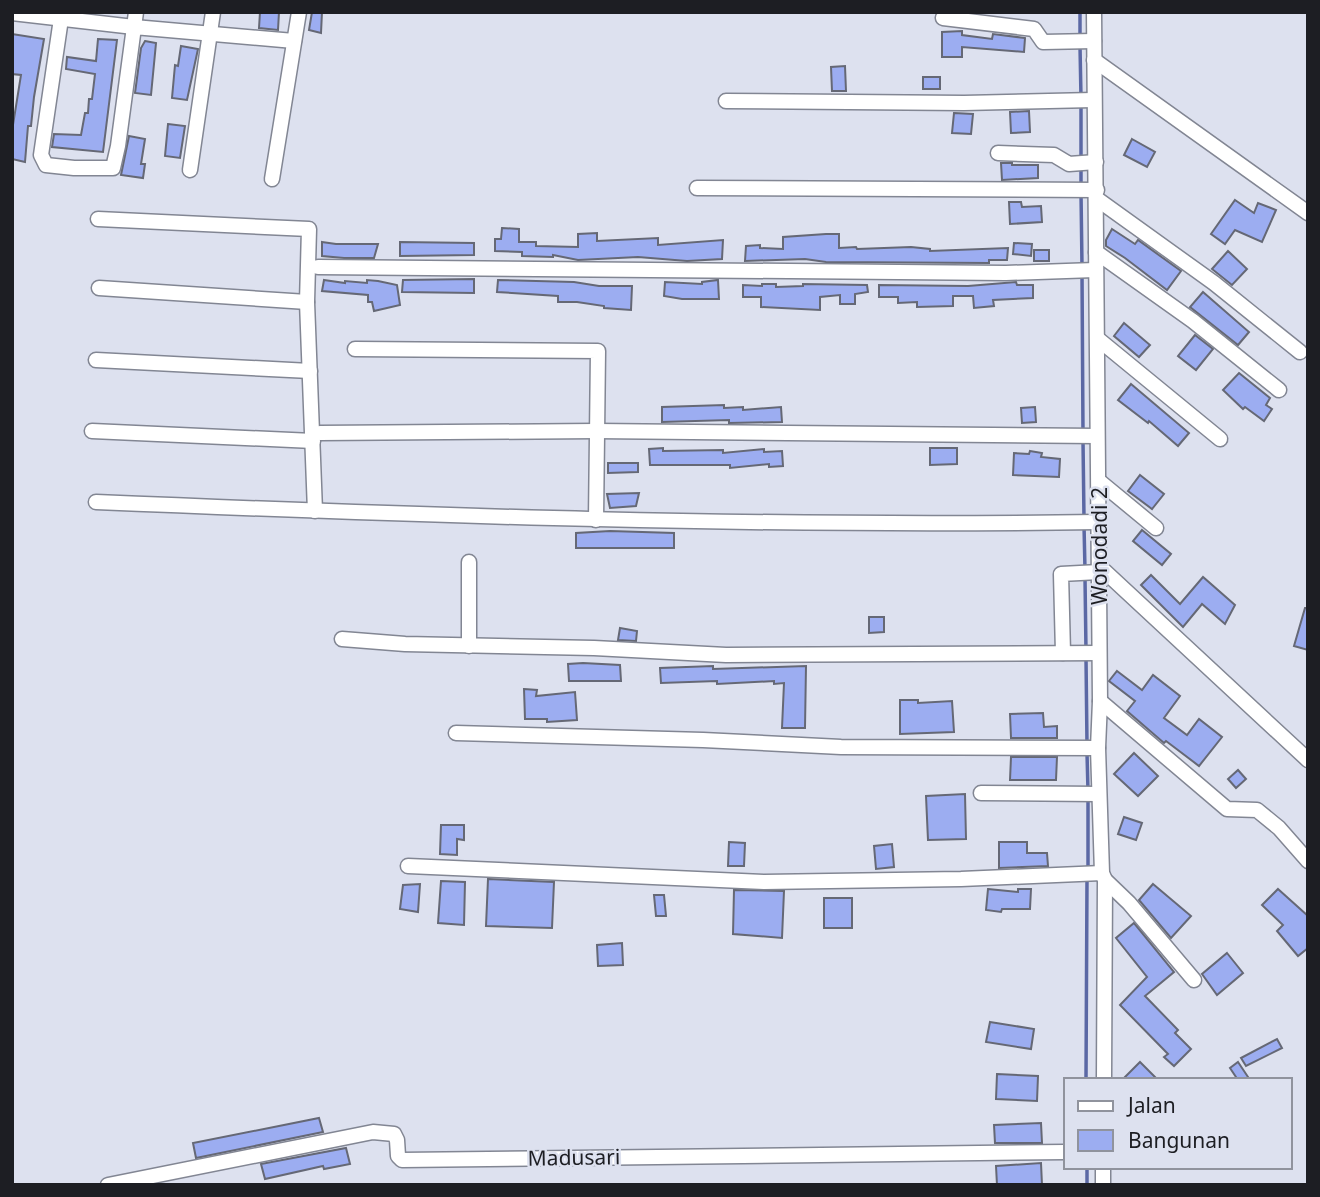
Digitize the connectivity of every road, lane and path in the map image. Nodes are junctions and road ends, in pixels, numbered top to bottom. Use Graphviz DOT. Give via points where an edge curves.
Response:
graph roads {
  1 [pos="213,12"];
  2 [pos="299,12"];
  3 [pos="1094,12"];
  4 [pos="12,13"];
  5 [pos="62,15"];
  6 [pos="943,18"];
  7 [pos="135,19"];
  8 [pos="210,33"];
  9 [pos="295,41"];
  10 [pos="1085,41"];
  11 [pos="1094,60"];
  12 [pos="726,101"];
  13 [pos="1085,101"];
  14 [pos="998,153"];
  15 [pos="1083,163"];
  16 [pos="190,170"];
  17 [pos="272,179"];
  18 [pos="696,188"];
  19 [pos="1090,192"];
  20 [pos="1308,213"];
  21 [pos="98,219"];
  22 [pos="1096,252"];
  23 [pos="318,267"];
  24 [pos="1085,270"];
  25 [pos="99,288"];
  26 [pos="307,302"];
  27 [pos="1098,339"];
  28 [pos="355,349"];
  29 [pos="1300,352"];
  30 [pos="96,360"];
  31 [pos="310,371"];
  32 [pos="1279,390"];
  33 [pos="92,431"];
  34 [pos="596,431"];
  35 [pos="317,437"];
  36 [pos="1087,437"];
  37 [pos="1220,439"];
  38 [pos="1099,481"];
  39 [pos="96,502"];
  40 [pos="314,511"];
  41 [pos="596,520"];
  42 [pos="1090,522"];
  43 [pos="1156,528"];
  44 [pos="469,562"];
  45 [pos="1091,571"];
  46 [pos="342,639"];
  47 [pos="469,646"];
  48 [pos="1063,653"];
  49 [pos="1090,653"];
  50 [pos="1100,701"];
  51 [pos="456,733"];
  52 [pos="1090,747"];
  53 [pos="1308,760"];
  54 [pos="981,793"];
  55 [pos="1091,794"];
  56 [pos="1308,861"];
  57 [pos="408,866"];
  58 [pos="1096,875"];
  59 [pos="1194,980"];
  60 [pos="1104,1078"];
  61 [pos="1064,1152"];
  62 [pos="108,1185"];
  1 -- 8 [label="street"];
  2 -- 9 [label="street"];
  3 -- 10 [label="street, Wonodadi 2"];
  4 -- 5 [label="street"];
  5 -- 7 [label="street"];
  5 -- 7 [label="street" via="41,155 46,165 60,167 113,169"];
  6 -- 10 [label="street" via="1034,29 1044,42"];
  7 -- 8 [label="street"];
  8 -- 9 [label="street"];
  8 -- 16 [label="street"];
  9 -- 17 [label="street"];
  10 -- 11 [label="street, Wonodadi 2"];
  11 -- 13 [label="street, Wonodadi 2"];
  11 -- 20 [label="street"];
  12 -- 13 [label="street"];
  13 -- 15 [label="street, Wonodadi 2"];
  14 -- 15 [label="street" via="1054,155"];
  15 -- 19 [label="street, Wonodadi 2"];
  18 -- 19 [label="street"];
  19 -- 22 [label="street, Wonodadi 2"];
  19 -- 29 [label="street"];
  21 -- 26 [label="street" via="309,229"];
  22 -- 24 [label="street, Wonodadi 2"];
  22 -- 32 [label="street"];
  23 -- 24 [label="street"];
  24 -- 27 [label="street, Wonodadi 2"];
  25 -- 26 [label="street"];
  26 -- 31 [label="street"];
  27 -- 36 [label="street, Wonodadi 2"];
  27 -- 37 [label="street"];
  28 -- 34 [label="street" via="598,351"];
  30 -- 31 [label="street"];
  31 -- 35 [label="street"];
  33 -- 35 [label="street"];
  34 -- 35 [label="street"];
  34 -- 36 [label="street"];
  34 -- 41 [label="street"];
  35 -- 40 [label="street"];
  36 -- 38 [label="street, Wonodadi 2"];
  38 -- 42 [label="street, Wonodadi 2"];
  38 -- 43 [label="street"];
  39 -- 40 [label="street"];
  40 -- 41 [label="street"];
  41 -- 42 [label="street"];
  42 -- 45 [label="street, Wonodadi 2"];
  44 -- 47 [label="street"];
  45 -- 48 [label="street" via="1061,574"];
  45 -- 49 [label="street, Wonodadi 2"];
  45 -- 53 [label="street"];
  46 -- 47 [label="street"];
  47 -- 48 [label="street" via="726,655"];
  48 -- 49 [label="street"];
  49 -- 50 [label="street, Wonodadi 2"];
  50 -- 52 [label="street, Wonodadi 2"];
  50 -- 56 [label="street" via="1227,809 1257,810"];
  51 -- 52 [label="street" via="841,747"];
  52 -- 55 [label="street, Wonodadi 2"];
  54 -- 55 [label="street"];
  55 -- 58 [label="street, Wonodadi 2"];
  57 -- 58 [label="street" via="764,882"];
  58 -- 59 [label="street" via="1129,903"];
  58 -- 60 [label="street, Wonodadi 2"];
  61 -- 62 [label="street, Madusari" via="402,1160 394,1134 373,1132"];
}
